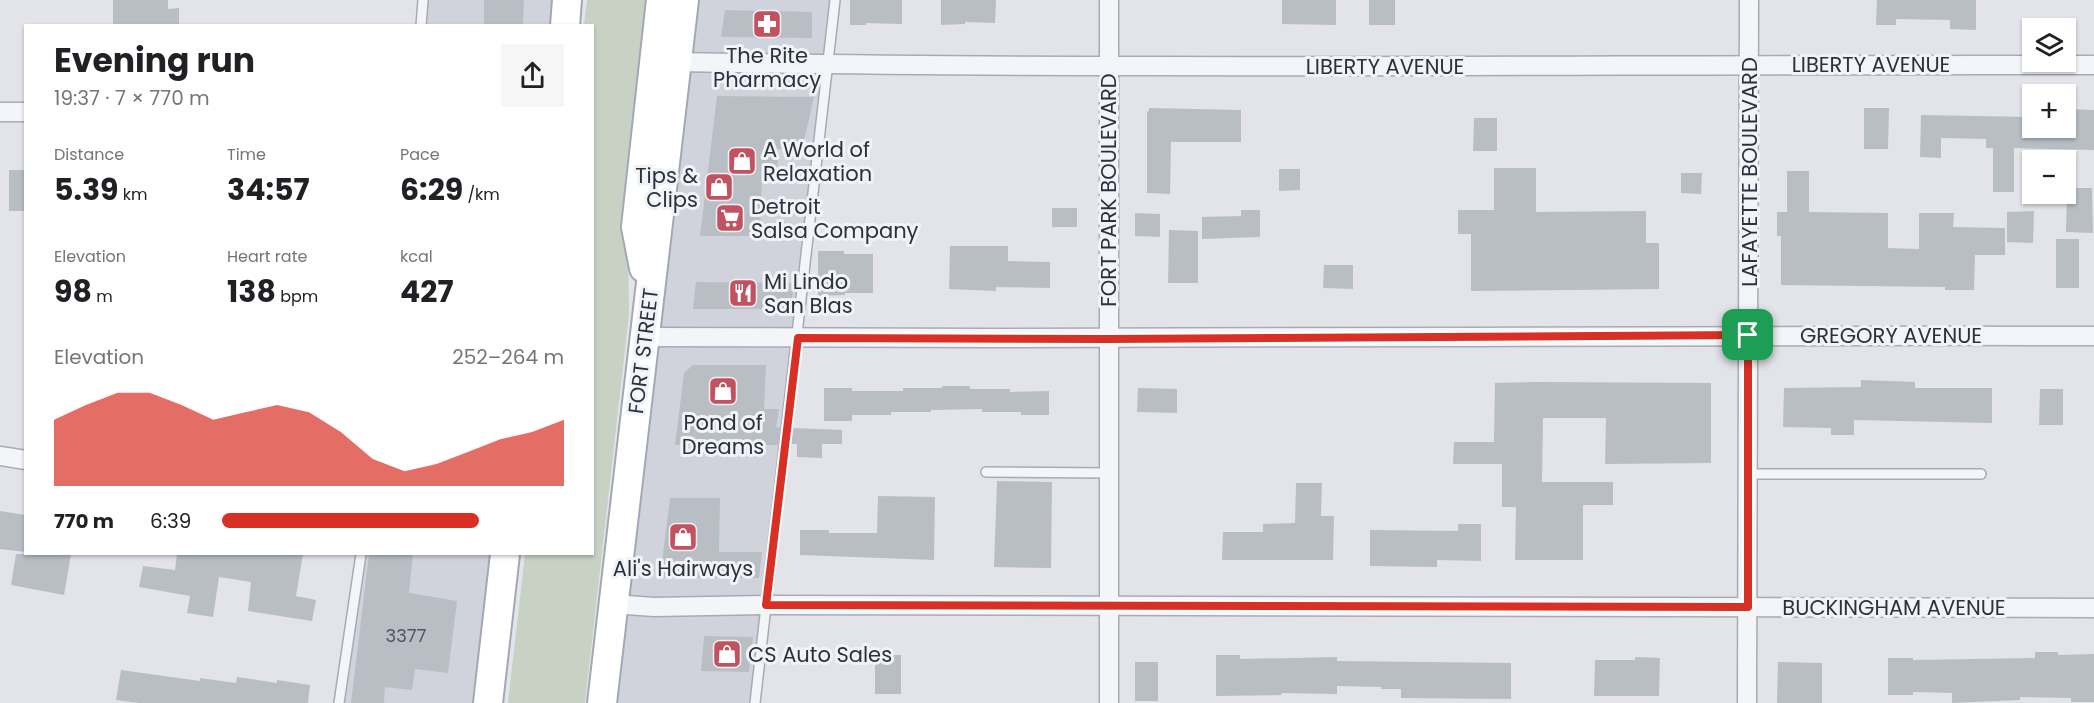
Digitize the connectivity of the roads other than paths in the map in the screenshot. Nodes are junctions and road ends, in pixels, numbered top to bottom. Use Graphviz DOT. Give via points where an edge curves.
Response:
graph roads {
  1 [pos="423,0"];
  2 [pos="567,0"];
  3 [pos="661,0"];
  4 [pos="684,0"];
  5 [pos="835,0"];
  6 [pos="1109,0"];
  7 [pos="1749,0"];
  8 [pos="421,24"];
  9 [pos="565,24"];
  10 [pos="675,62"];
  11 [pos="1749,64"];
  12 [pos="828,65"];
  13 [pos="2094,65"];
  14 [pos="1108,67"];
  15 [pos="0,112"];
  16 [pos="24,112"];
  17 [pos="650,287"];
  18 [pos="1748,335"];
  19 [pos="2094,336"];
  20 [pos="645,337"];
  21 [pos="798,338"];
  22 [pos="1108,339"];
  23 [pos="0,456"];
  24 [pos="24,460"];
  25 [pos="986,472"];
  26 [pos="1109,473"];
  27 [pos="1748,474"];
  28 [pos="1981,474"];
  29 [pos="361,555"];
  30 [pos="505,555"];
  31 [pos="614,604"];
  32 [pos="766,605"];
  33 [pos="1109,605"];
  34 [pos="1748,607"];
  35 [pos="2094,608"];
  36 [pos="339,703"];
  37 [pos="488,703"];
  38 [pos="602,703"];
  39 [pos="755,703"];
  40 [pos="1109,703"];
  41 [pos="1747,703"];
  1 -- 8 [label="lane"];
  2 -- 9 [label="main road"];
  3 -- 17 [label="main road" via="636,227"];
  4 -- 10 [label="main road, FORT STREET"];
  5 -- 12 [label="lane"];
  6 -- 14 [label="street, FORT PARK BOULEVARD"];
  7 -- 11 [label="street, LAFAYETTE BOULEVARD"];
  10 -- 12 [label="street, LIBERTY AVENUE"];
  10 -- 17 [label="main road, FORT STREET"];
  11 -- 13 [label="street, LIBERTY AVENUE"];
  11 -- 14 [label="street, LIBERTY AVENUE"];
  11 -- 18 [label="street, LAFAYETTE BOULEVARD"];
  12 -- 14 [label="street, LIBERTY AVENUE"];
  12 -- 21 [label="lane"];
  14 -- 22 [label="street, FORT PARK BOULEVARD"];
  15 -- 16 [label="street"];
  17 -- 20 [label="main road, FORT STREET"];
  18 -- 19 [label="street, GREGORY AVENUE"];
  18 -- 22 [label="street, GREGORY AVENUE"];
  18 -- 27 [label="street, LAFAYETTE BOULEVARD"];
  20 -- 21 [label="street, GREGORY AVENUE"];
  20 -- 31 [label="main road, FORT STREET"];
  21 -- 22 [label="street, GREGORY AVENUE"];
  21 -- 32 [label="lane"];
  22 -- 26 [label="street, FORT PARK BOULEVARD"];
  23 -- 24 [label="street"];
  25 -- 26 [label="lane"];
  26 -- 33 [label="street, FORT PARK BOULEVARD"];
  27 -- 28 [label="lane"];
  27 -- 34 [label="street, LAFAYETTE BOULEVARD"];
  29 -- 36 [label="lane"];
  30 -- 37 [label="main road"];
  31 -- 32 [label="street, BUCKINGHAM AVENUE"];
  31 -- 38 [label="main road, FORT STREET"];
  32 -- 33 [label="street, BUCKINGHAM AVENUE"];
  32 -- 39 [label="lane"];
  33 -- 34 [label="street, BUCKINGHAM AVENUE"];
  33 -- 40 [label="street, FORT PARK BOULEVARD"];
  34 -- 35 [label="street, BUCKINGHAM AVENUE"];
  34 -- 41 [label="street, LAFAYETTE BOULEVARD"];
}
